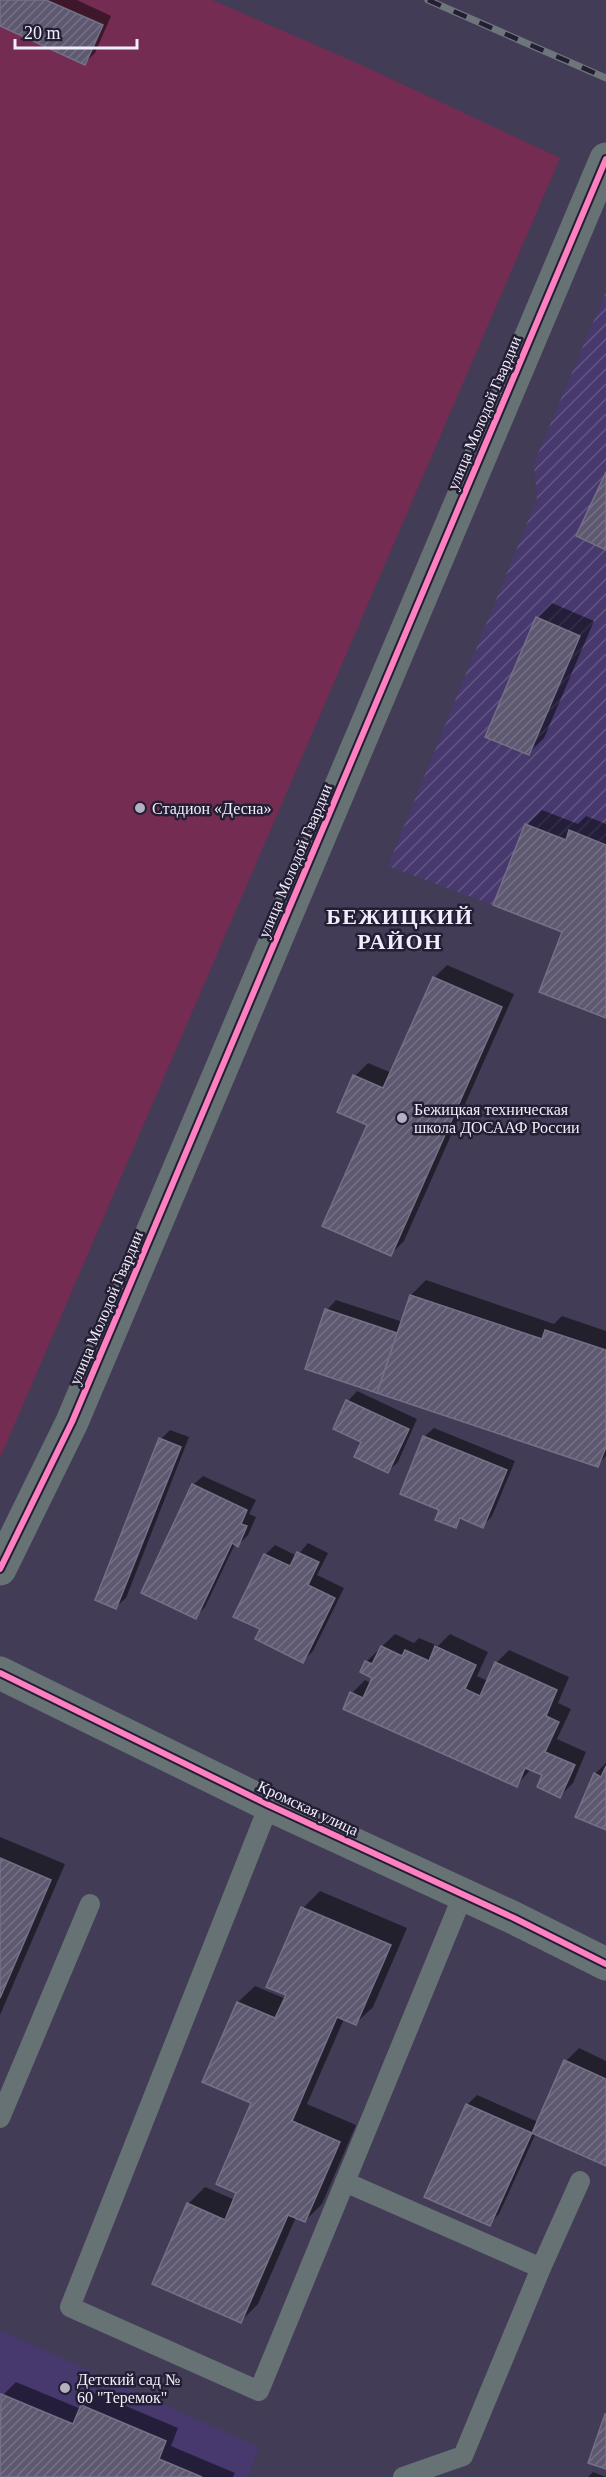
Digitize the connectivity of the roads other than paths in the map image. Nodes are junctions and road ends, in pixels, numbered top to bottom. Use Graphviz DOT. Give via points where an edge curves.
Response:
graph roads {
  1 [pos="606,159"];
  2 [pos="0,1569"];
  3 [pos="0,1673"];
  4 [pos="269,1805"];
  5 [pos="463,1895"];
  6 [pos="90,1904"];
  7 [pos="606,1964"];
  8 [pos="0,2118"];
  9 [pos="580,2181"];
  10 [pos="345,2182"];
  11 [pos="541,2268"];
  12 [pos="402,2477"];
  1 -- 2 [label="street, улица Молодой Гвардии" via="72,1422"];
  3 -- 4 [label="street, Кромская улица"];
  4 -- 5 [label="street, Кромская улица"];
  4 -- 10 [label="lane" via="70,2307 259,2391"];
  5 -- 7 [label="street, Кромская улица"];
  5 -- 10 [label="lane"];
  6 -- 8 [label="lane"];
  9 -- 11 [label="lane"];
  10 -- 11 [label="lane"];
  11 -- 12 [label="lane" via="463,2456"];
}
